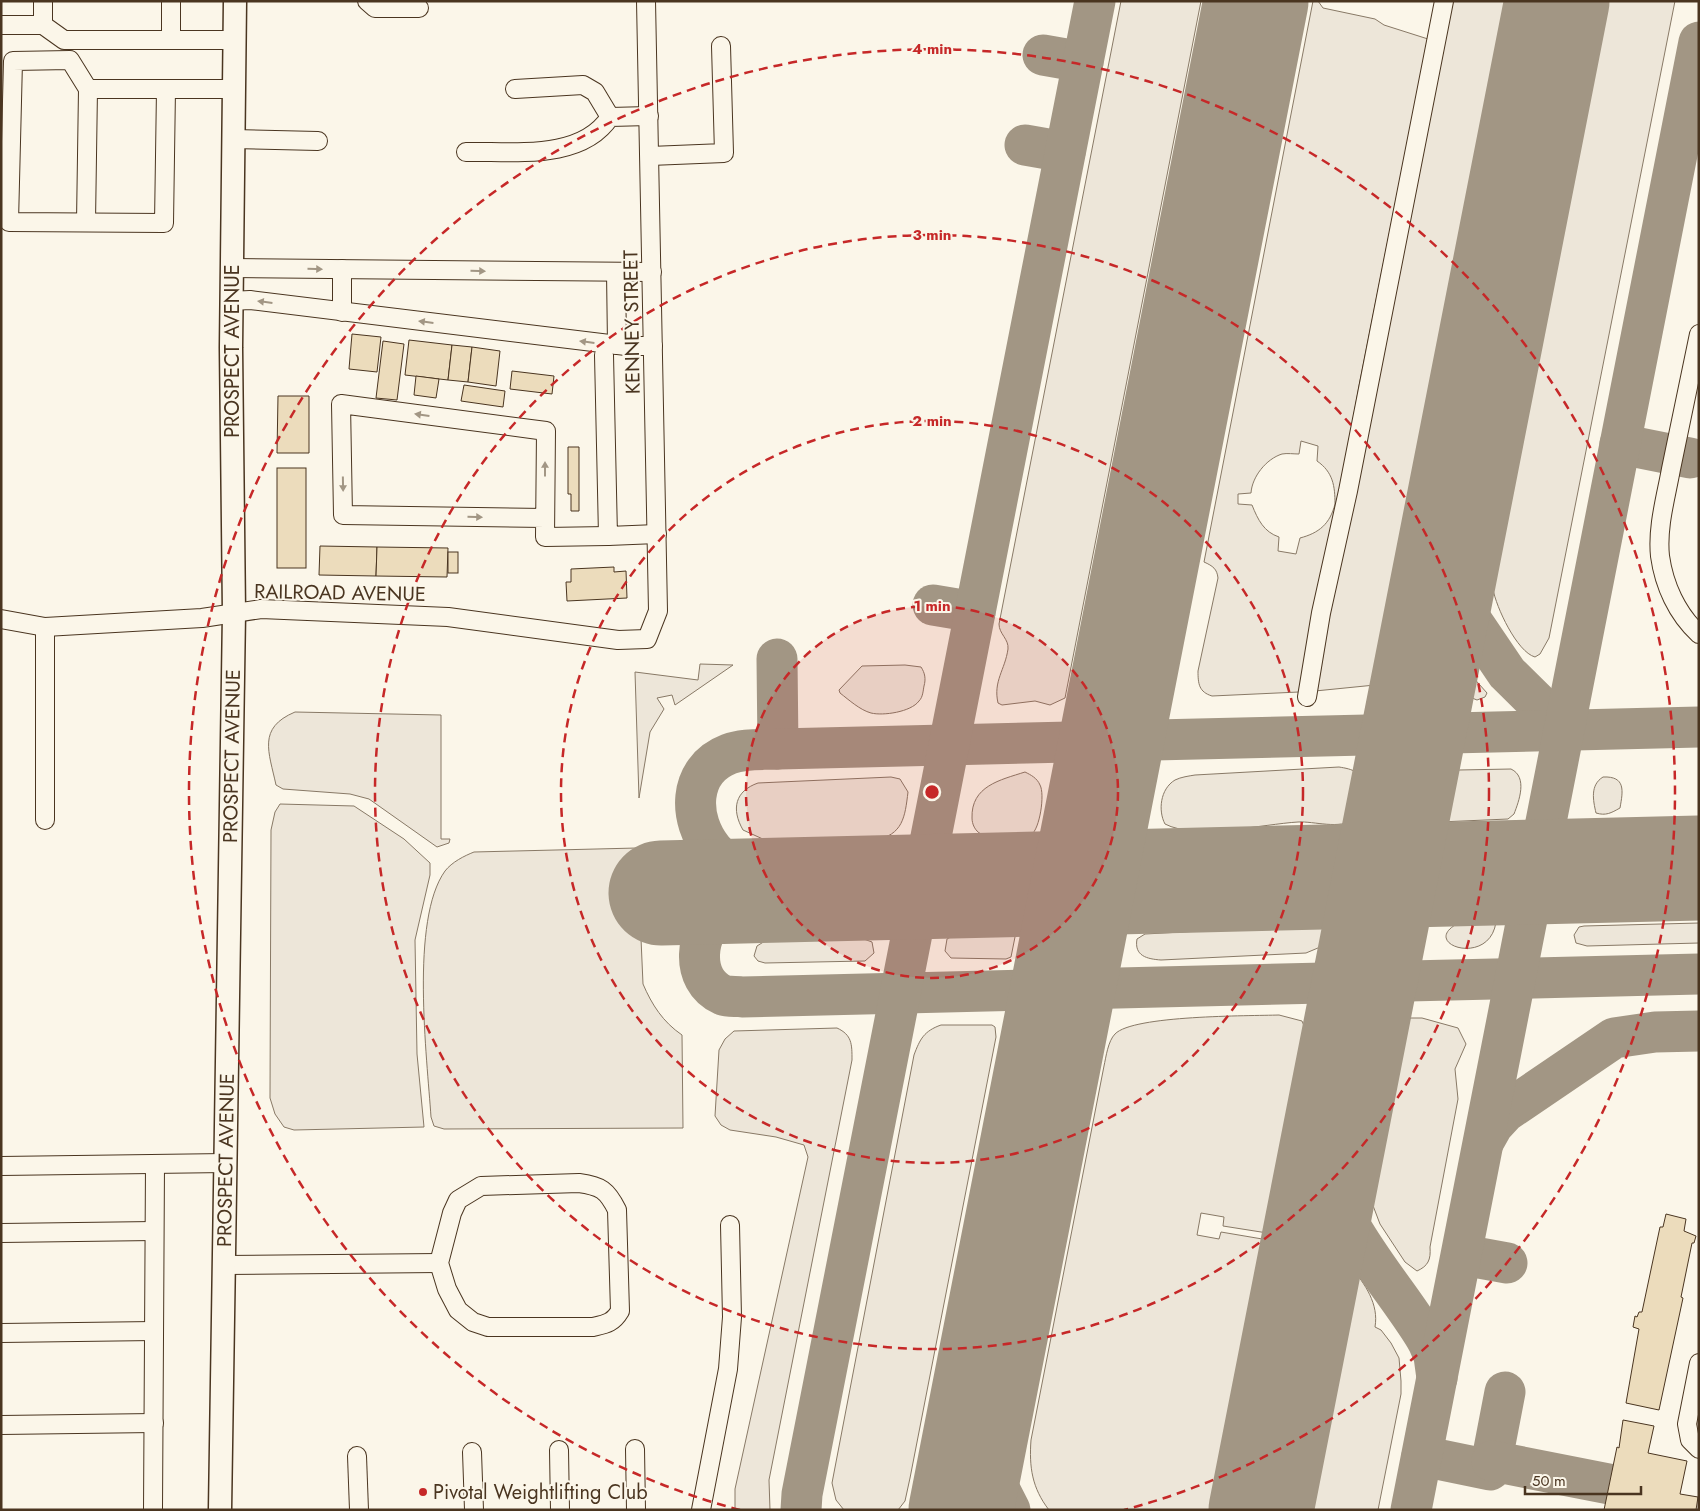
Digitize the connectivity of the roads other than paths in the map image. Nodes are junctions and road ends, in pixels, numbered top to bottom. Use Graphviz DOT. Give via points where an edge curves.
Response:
graph roads {
  1 [pos="43,1"];
  2 [pos="171,1"];
  3 [pos="235,1"];
  4 [pos="366,1"];
  5 [pos="646,1"];
  6 [pos="1444,1"];
  7 [pos="419,8"];
  8 [pos="1,25"];
  9 [pos="42,25"];
  10 [pos="171,40"];
  11 [pos="234,40"];
  12 [pos="721,46"];
  13 [pos="88,89"];
  14 [pos="166,89"];
  15 [pos="233,89"];
  16 [pos="515,89"];
  17 [pos="610,116"];
  18 [pos="649,116"];
  19 [pos="232,139"];
  20 [pos="318,141"];
  21 [pos="466,152"];
  22 [pos="650,156"];
  23 [pos="86,222"];
  24 [pos="232,268"];
  25 [pos="342,269"];
  26 [pos="616,272"];
  27 [pos="652,272"];
  28 [pos="231,301"];
  29 [pos="342,312"];
  30 [pos="1699,334"];
  31 [pos="653,346"];
  32 [pos="610,350"];
  33 [pos="545,518"];
  34 [pos="657,534"];
  35 [pos="608,536"];
  36 [pos="234,613"];
  37 [pos="1,619"];
  38 [pos="44,627"];
  39 [pos="1699,634"];
  40 [pos="647,640"];
  41 [pos="1307,697"];
  42 [pos="45,820"];
  43 [pos="226,1163"];
  44 [pos="155,1165"];
  45 [pos="1,1166"];
  46 [pos="730,1225"];
  47 [pos="154,1231"];
  48 [pos="1,1233"];
  49 [pos="439,1263"];
  50 [pos="224,1264"];
  51 [pos="154,1331"];
  52 [pos="1,1333"];
  53 [pos="1699,1363"];
  54 [pos="154,1423"];
  55 [pos="1,1425"];
  56 [pos="634,1449"];
  57 [pos="1699,1449"];
  58 [pos="559,1450"];
  59 [pos="472,1452"];
  60 [pos="357,1456"];
  61 [pos="153,1510"];
  62 [pos="220,1510"];
  63 [pos="359,1510"];
  64 [pos="474,1510"];
  65 [pos="560,1510"];
  66 [pos="636,1510"];
  67 [pos="701,1510"];
  1 -- 9 [label="street"];
  2 -- 10 [label="street"];
  3 -- 11 [label="main road, PROSPECT AVENUE"];
  4 -- 7 [label="street" via="375,8"];
  5 -- 18 [label="street, KENNEY STREET"];
  6 -- 41 [label="street"];
  8 -- 9 [label="street"];
  9 -- 10 [label="street" via="64,40"];
  10 -- 11 [label="street"];
  11 -- 15 [label="main road, PROSPECT AVENUE"];
  12 -- 22 [label="street" via="724,154"];
  13 -- 14 [label="street"];
  13 -- 23 [label="street"];
  13 -- 23 [label="street" via="70,60 13,61 9,222"];
  14 -- 15 [label="street"];
  14 -- 23 [label="street" via="164,223"];
  15 -- 19 [label="main road, PROSPECT AVENUE"];
  16 -- 17 [label="street" via="583,85 595,92"];
  17 -- 18 [label="street"];
  17 -- 21 [label="street" via="602,129 561,149"];
  18 -- 22 [label="street, KENNEY STREET"];
  19 -- 20 [label="street"];
  19 -- 24 [label="main road, PROSPECT AVENUE"];
  22 -- 27 [label="street, KENNEY STREET"];
  24 -- 25 [label="street, one-way"];
  24 -- 28 [label="main road, PROSPECT AVENUE"];
  25 -- 26 [label="street, one-way"];
  25 -- 29 [label="street"];
  26 -- 27 [label="street"];
  26 -- 32 [label="street"];
  27 -- 31 [label="street, KENNEY STREET"];
  29 -- 28 [label="street, one-way" via="250,300"];
  28 -- 36 [label="main road, PROSPECT AVENUE"];
  32 -- 29 [label="street, one-way"];
  30 -- 39 [label="street" via="1664,503 1660,545 1663,573 1672,598"];
  31 -- 32 [label="street"];
  31 -- 34 [label="street, KENNEY STREET"];
  32 -- 35 [label="street"];
  33 -- 33 [label="street, one-way" via="546,431 341,404 343,515"];
  33 -- 35 [label="street" via="545,537"];
  34 -- 35 [label="street"];
  34 -- 40 [label="street, KENNEY STREET" via="658,611"];
  36 -- 38 [label="street, RAILROAD AVENUE" via="202,618"];
  36 -- 40 [label="street, RAILROAD AVENUE" via="261,609 448,617 618,640"];
  36 -- 43 [label="main road, PROSPECT AVENUE"];
  37 -- 38 [label="street, RAILROAD AVENUE"];
  38 -- 42 [label="street"];
  43 -- 44 [label="street"];
  43 -- 50 [label="main road, PROSPECT AVENUE"];
  44 -- 45 [label="street"];
  44 -- 47 [label="street"];
  46 -- 67 [label="street" via="732,1316 728,1369"];
  47 -- 48 [label="street"];
  47 -- 51 [label="street"];
  49 -- 49 [label="street" via="458,1310 473,1322 488,1327 593,1327 609,1323 620,1311 618,1210 598,1185 481,1186 468,1191 458,1200 452,1213"];
  49 -- 50 [label="street"];
  50 -- 62 [label="main road, PROSPECT AVENUE"];
  51 -- 52 [label="street"];
  51 -- 54 [label="street"];
  53 -- 57 [label="street" via="1688,1424 1690,1440"];
  54 -- 55 [label="street"];
  54 -- 61 [label="street"];
  56 -- 66 [label="street"];
  58 -- 65 [label="street"];
  59 -- 64 [label="street"];
  60 -- 63 [label="street"];
}
